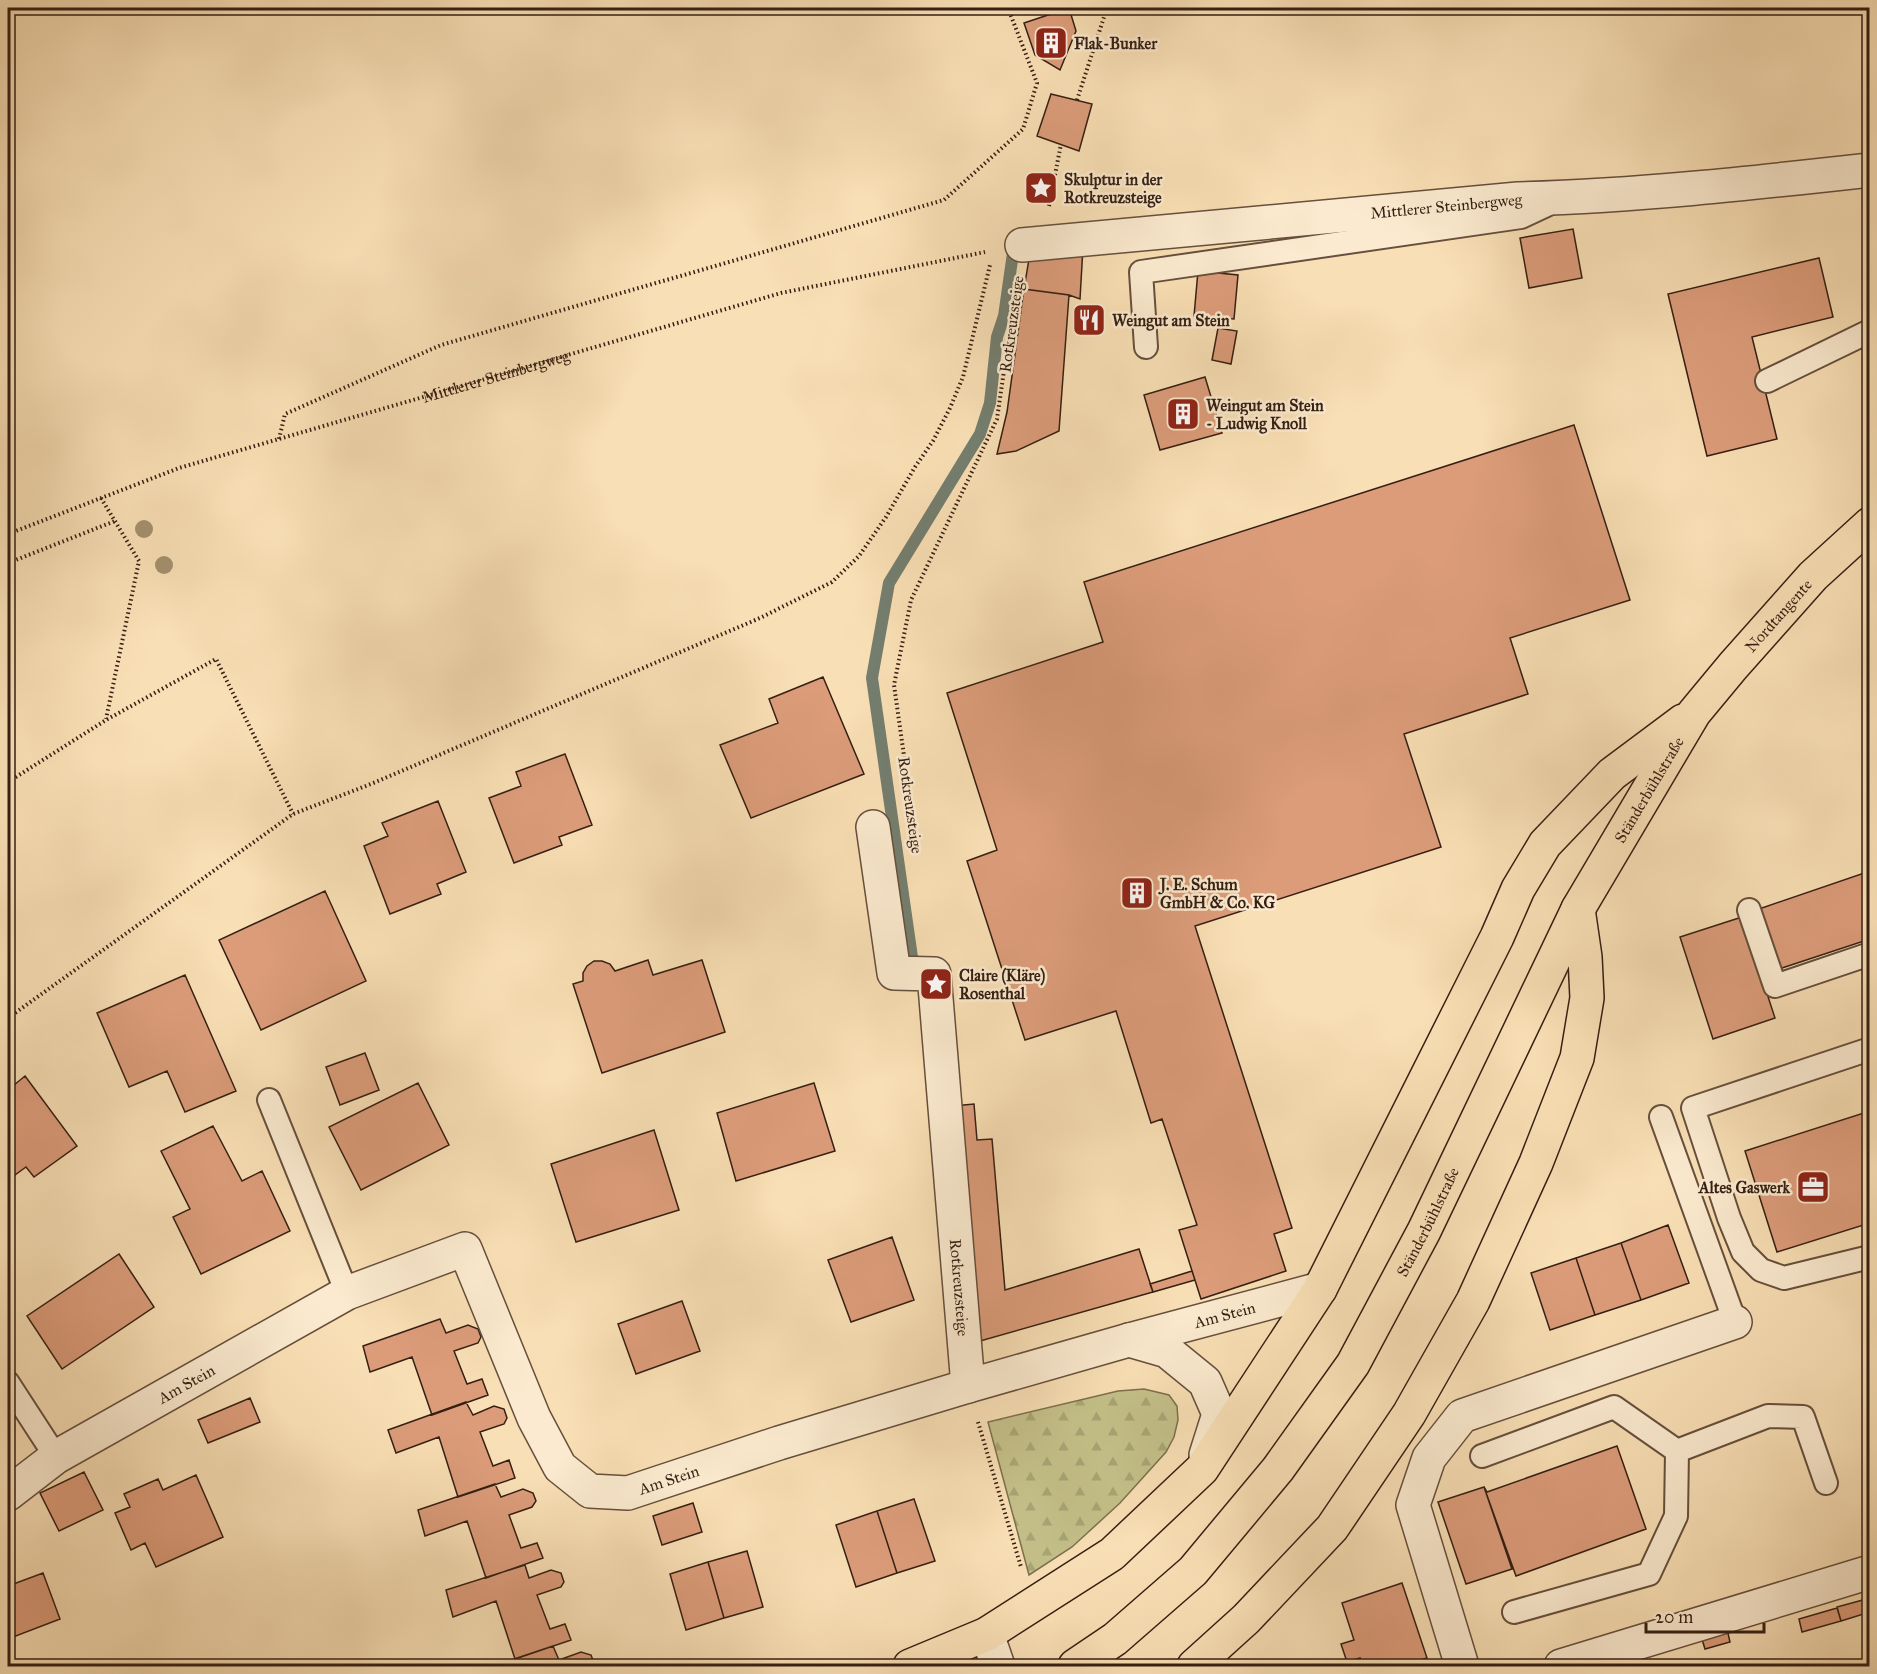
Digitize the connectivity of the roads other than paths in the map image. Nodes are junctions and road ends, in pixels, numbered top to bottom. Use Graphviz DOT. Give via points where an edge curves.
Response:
graph roads {
  1 [pos="1869,170"];
  2 [pos="1561,198"];
  3 [pos="1020,246"];
  4 [pos="1869,330"];
  5 [pos="1146,347"];
  6 [pos="1767,381"];
  7 [pos="1869,524"];
  8 [pos="1694,713"];
  9 [pos="873,827"];
  10 [pos="1578,909"];
  11 [pos="1749,910"];
  12 [pos="1869,954"];
  13 [pos="1869,1049"];
  14 [pos="269,1100"];
  15 [pos="1661,1117"];
  16 [pos="1869,1257"];
  17 [pos="1320,1289"];
  18 [pos="347,1293"];
  19 [pos="1735,1322"];
  20 [pos="1129,1340"];
  21 [pos="8,1383"];
  22 [pos="968,1386"];
  23 [pos="1677,1451"];
  24 [pos="1482,1456"];
  25 [pos="56,1457"];
  26 [pos="1202,1469"];
  27 [pos="1826,1483"];
  28 [pos="8,1494"];
  29 [pos="1869,1572"];
  30 [pos="1514,1612"];
  31 [pos="987,1635"];
  32 [pos="910,1666"];
  33 [pos="998,1666"];
  34 [pos="1075,1666"];
  35 [pos="1194,1666"];
  36 [pos="1462,1666"];
  37 [pos="1561,1666"];
  1 -- 2 [label="street, Mittlerer Steinbergweg" via="1729,186"];
  2 -- 3 [label="street, Mittlerer Steinbergweg"];
  2 -- 5 [label="lane" via="1521,217 1141,272"];
  4 -- 6 [label="lane"];
  7 -- 8 [label="highway, Nordtangente" via="1813,576"];
  8 -- 10 [label="highway, Ständerbühlstraße"];
  8 -- 17 [label="highway" via="1612,774 1545,844 1518,890"];
  9 -- 22 [label="street, Rotkreuzsteige" via="894,973 934,974"];
  10 -- 34 [label="highway, Ständerbühlstraße" via="1424,1231 1353,1364 1278,1469 1193,1571 1115,1639"];
  10 -- 35 [label="highway" via="1587,998 1577,1058 1536,1163 1473,1300 1409,1414 1332,1528 1246,1619"];
  11 -- 12 [label="lane" via="1775,986"];
  13 -- 16 [label="lane" via="1693,1108 1743,1252 1761,1270 1784,1278"];
  14 -- 18 [label="lane"];
  15 -- 19 [label="lane"];
  17 -- 20 [label="street, Am Stein"];
  17 -- 26 [label="highway"];
  18 -- 22 [label="street, Am Stein" via="465,1249 534,1418 560,1467 590,1491 628,1493"];
  18 -- 25 [label="street, Am Stein"];
  19 -- 36 [label="street" via="1462,1416 1429,1458 1413,1505"];
  20 -- 22 [label="street, Am Stein"];
  20 -- 26 [label="street" via="1167,1351 1205,1382 1219,1414"];
  21 -- 25 [label="lane"];
  23 -- 24 [label="lane" via="1614,1407"];
  23 -- 27 [label="lane" via="1768,1416 1803,1417"];
  23 -- 30 [label="lane" via="1676,1516 1649,1574"];
  25 -- 28 [label="street, Am Stein"];
  26 -- 31 [label="highway" via="1112,1554"];
  29 -- 37 [label="street"];
  31 -- 32 [label="highway"];
  31 -- 33 [label="street"];
}
